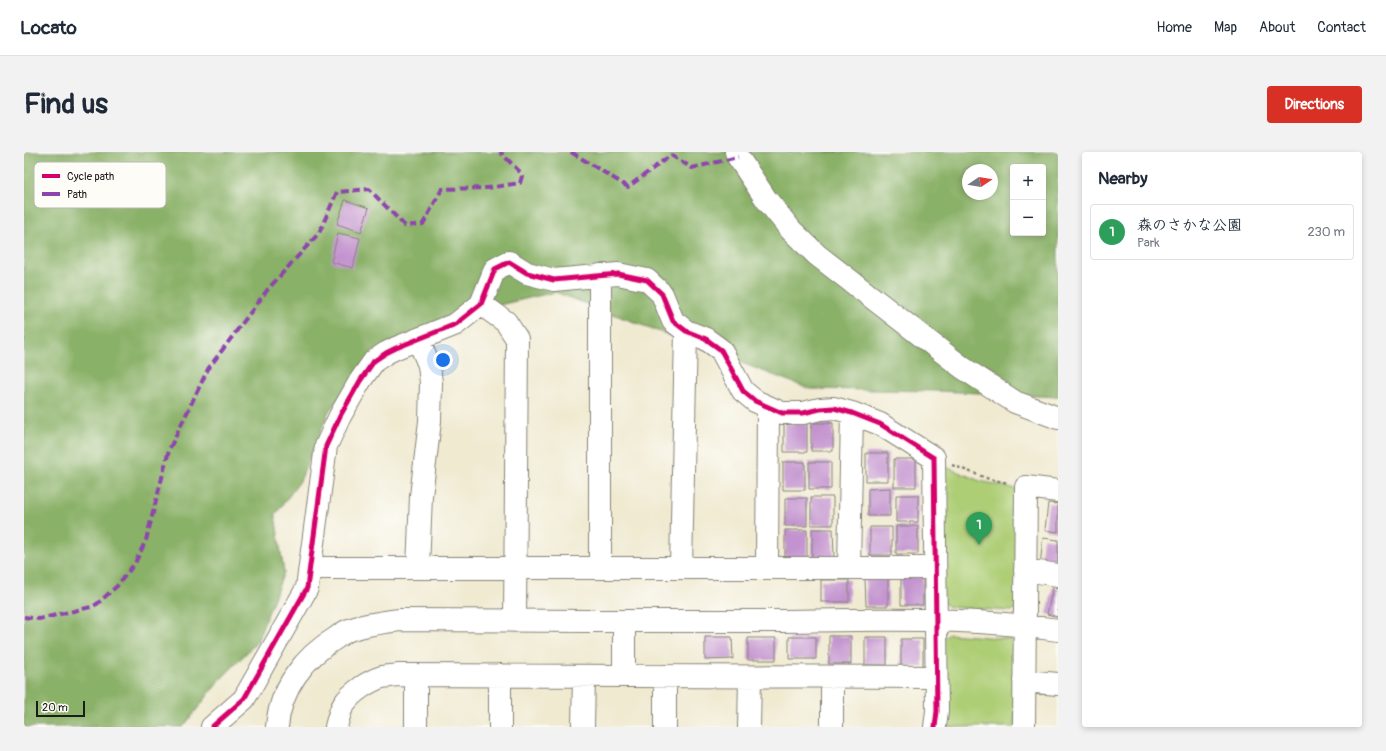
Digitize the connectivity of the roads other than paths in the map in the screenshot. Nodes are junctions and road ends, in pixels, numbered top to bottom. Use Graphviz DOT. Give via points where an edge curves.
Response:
graph roads {
  1 [pos="736,152"];
  2 [pos="600,275"];
  3 [pos="481,304"];
  4 [pos="686,331"];
  5 [pos="418,339"];
  6 [pos="768,408"];
  7 [pos="852,413"];
  8 [pos="1058,418"];
  9 [pos="1058,492"];
  10 [pos="310,568"];
  11 [pos="418,568"];
  12 [pos="515,568"];
  13 [pos="600,568"];
  14 [pos="681,568"];
  15 [pos="767,568"];
  16 [pos="849,568"];
  17 [pos="935,568"];
  18 [pos="1025,570"];
  19 [pos="1058,575"];
  20 [pos="936,620"];
  21 [pos="515,621"];
  22 [pos="624,621"];
  23 [pos="1025,625"];
  24 [pos="1058,630"];
  25 [pos="263,667"];
  26 [pos="416,675"];
  27 [pos="500,675"];
  28 [pos="584,676"];
  29 [pos="624,676"];
  30 [pos="665,676"];
  31 [pos="750,677"];
  32 [pos="832,677"];
  33 [pos="936,677"];
  34 [pos="292,681"];
  35 [pos="1024,681"];
  36 [pos="1058,684"];
  37 [pos="212,727"];
  38 [pos="277,727"];
  39 [pos="336,727"];
  40 [pos="416,727"];
  41 [pos="500,727"];
  42 [pos="583,727"];
  43 [pos="665,727"];
  44 [pos="749,727"];
  45 [pos="832,727"];
  46 [pos="935,727"];
  47 [pos="1024,727"];
  1 -- 8 [label="street" via="766,199 791,230 817,255 963,368 1015,402"];
  2 -- 3 [label="street" via="554,280 527,273 509,262 495,270"];
  2 -- 4 [label="street" via="618,274 647,280 662,294 673,320"];
  2 -- 13 [label="street"];
  3 -- 5 [label="street" via="456,324"];
  3 -- 12 [label="street" via="506,322 517,340"];
  4 -- 6 [label="street" via="706,339 721,350 743,391"];
  4 -- 14 [label="street"];
  5 -- 10 [label="street" via="374,361 340,416 326,446"];
  5 -- 11 [label="street" via="429,365 431,384 430,421 421,496"];
  6 -- 7 [label="street" via="782,413 834,408"];
  6 -- 15 [label="street"];
  7 -- 16 [label="street"];
  7 -- 17 [label="street" via="880,424 934,458"];
  9 -- 18 [label="street" via="1026,487"];
  10 -- 11 [label="street"];
  10 -- 25 [label="street" via="307,588"];
  11 -- 12 [label="street"];
  12 -- 13 [label="street"];
  12 -- 21 [label="street"];
  13 -- 14 [label="street"];
  14 -- 15 [label="street"];
  15 -- 16 [label="street"];
  16 -- 17 [label="street"];
  17 -- 20 [label="street"];
  18 -- 19 [label="street"];
  18 -- 23 [label="street"];
  20 -- 22 [label="street"];
  20 -- 23 [label="street"];
  20 -- 33 [label="street"];
  21 -- 22 [label="street"];
  21 -- 34 [label="street" via="400,620 372,623 348,631 326,644 306,661"];
  22 -- 29 [label="street"];
  23 -- 24 [label="street"];
  23 -- 35 [label="street"];
  25 -- 34 [label="street"];
  25 -- 37 [label="street" via="244,699"];
  26 -- 27 [label="street"];
  26 -- 39 [label="street" via="382,677 369,683 345,703"];
  26 -- 40 [label="street"];
  27 -- 28 [label="street"];
  27 -- 41 [label="street"];
  28 -- 29 [label="street"];
  28 -- 42 [label="street"];
  29 -- 30 [label="street"];
  30 -- 31 [label="street"];
  30 -- 43 [label="street"];
  31 -- 32 [label="street"];
  31 -- 44 [label="street"];
  32 -- 33 [label="street"];
  32 -- 45 [label="street"];
  33 -- 46 [label="street"];
  34 -- 38 [label="street" via="283,700"];
  35 -- 36 [label="street"];
  35 -- 47 [label="street"];
}
